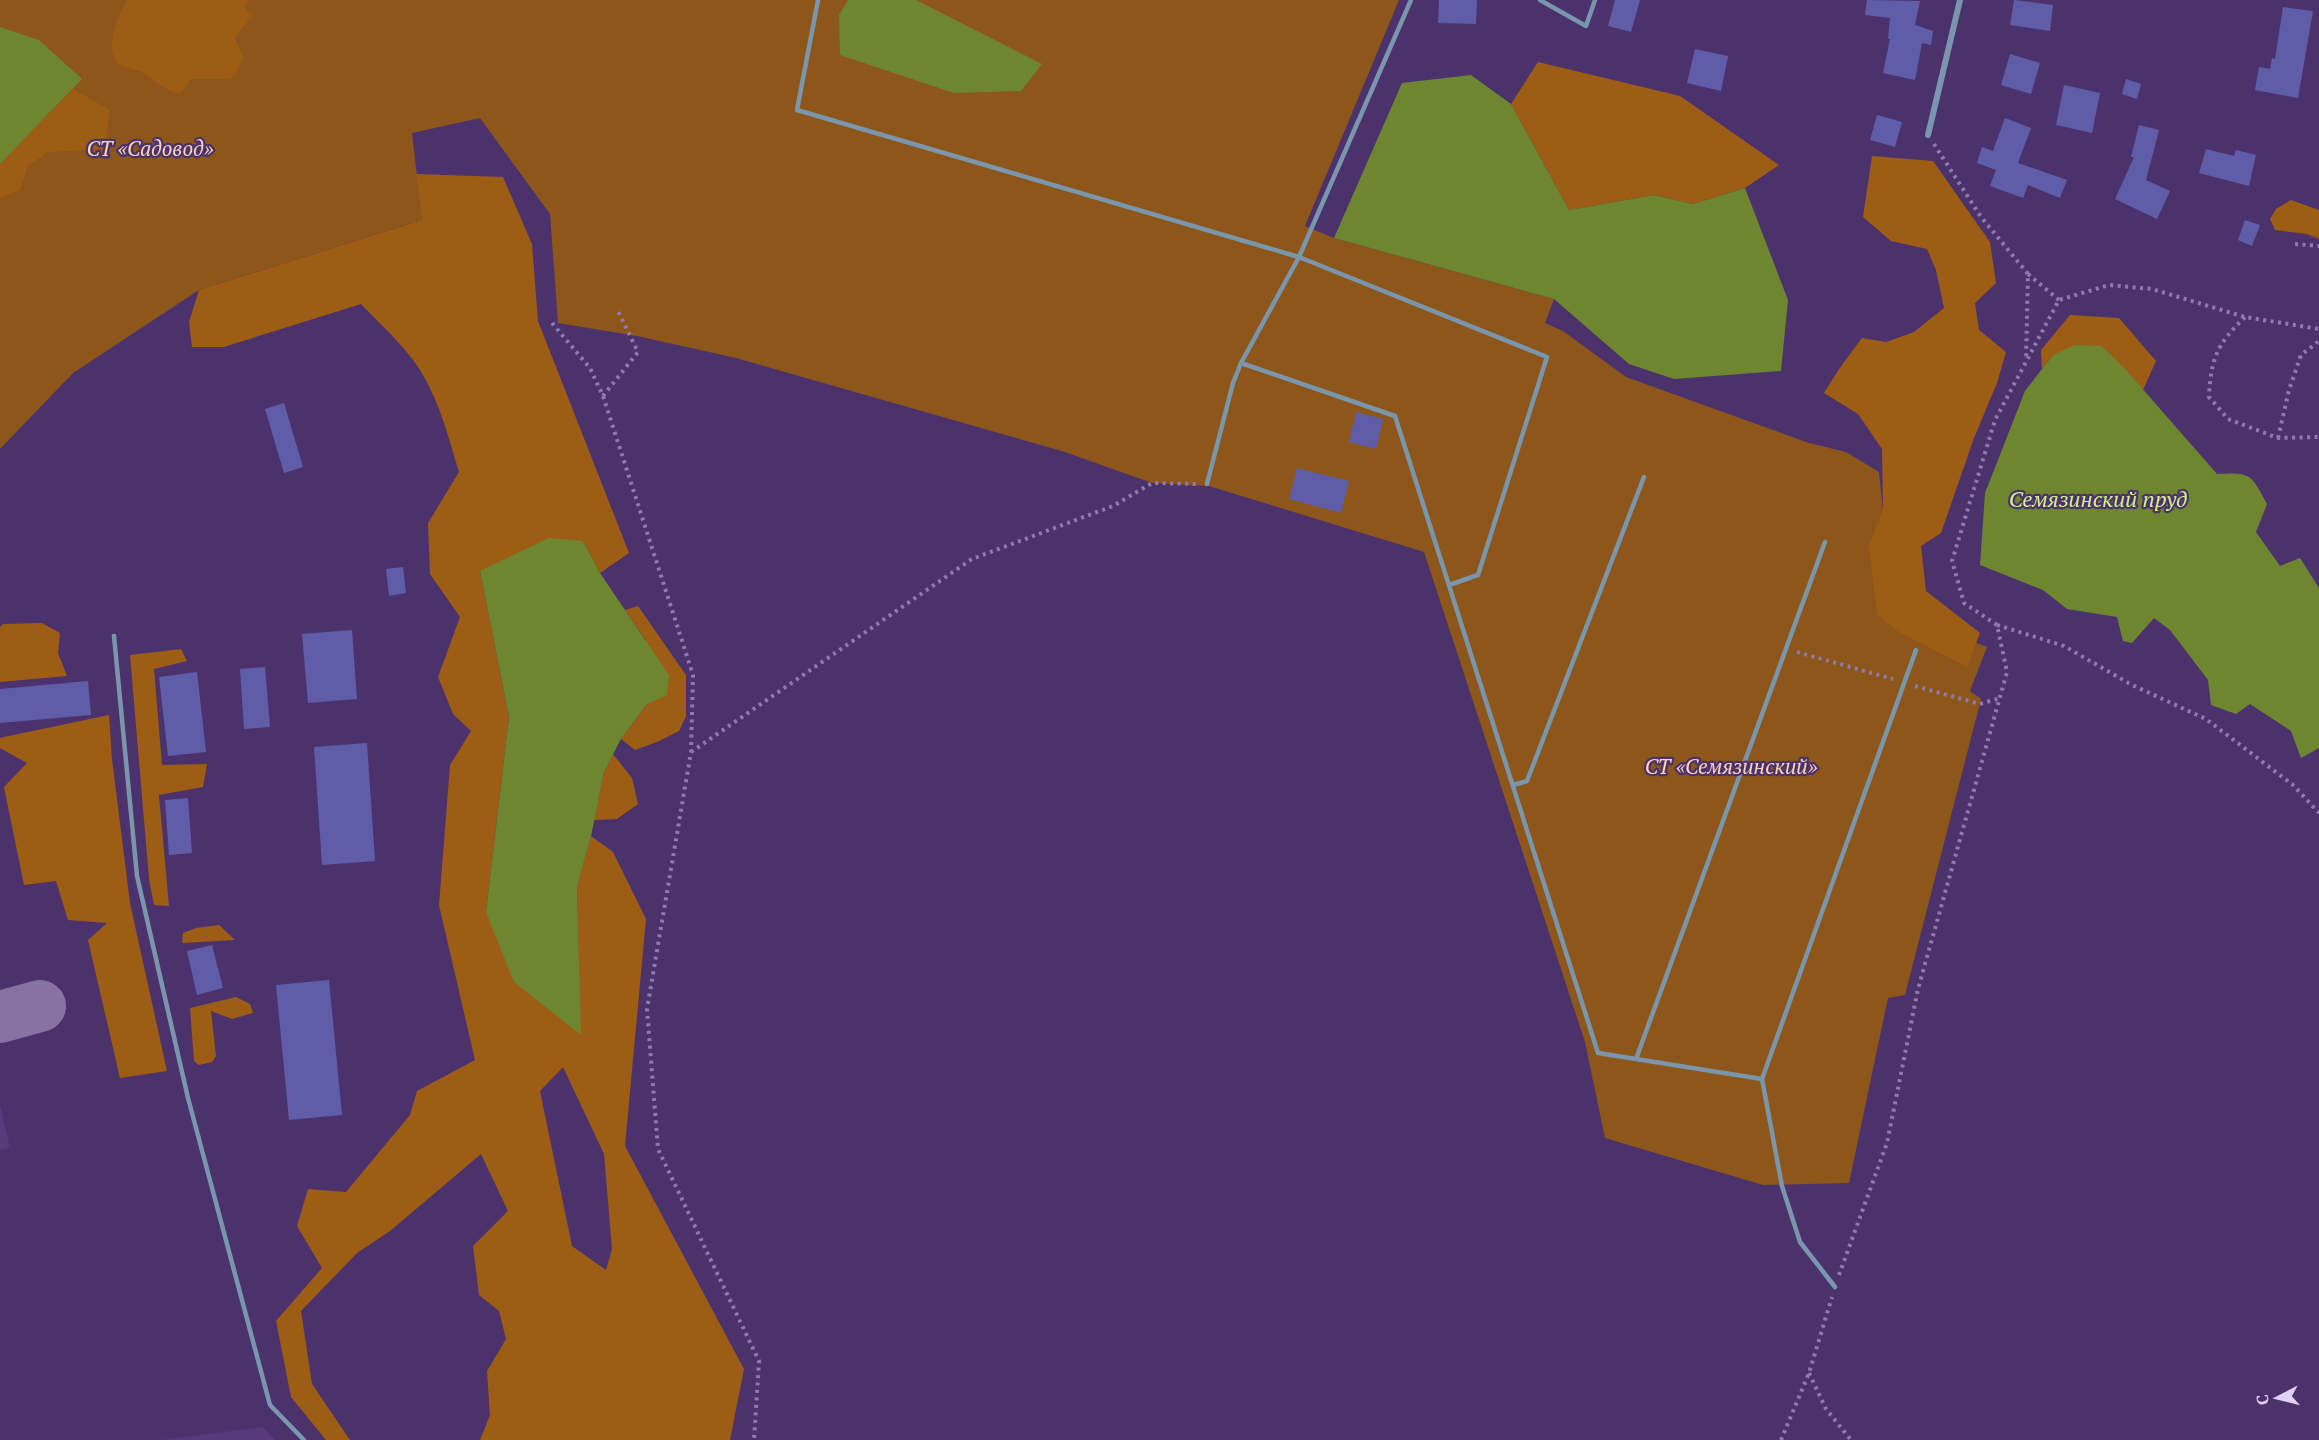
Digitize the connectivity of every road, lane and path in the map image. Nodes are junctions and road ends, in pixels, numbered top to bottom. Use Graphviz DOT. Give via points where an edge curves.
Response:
graph roads {
  1 [pos="818,0"];
  2 [pos="1411,0"];
  3 [pos="1540,0"];
  4 [pos="1595,0"];
  5 [pos="1960,0"];
  6 [pos="1928,135"];
  7 [pos="2295,244"];
  8 [pos="2319,246"];
  9 [pos="1299,257"];
  10 [pos="2028,274"];
  11 [pos="2059,300"];
  12 [pos="617,309"];
  13 [pos="2245,317"];
  14 [pos="552,323"];
  15 [pos="2319,329"];
  16 [pos="2319,341"];
  17 [pos="2026,361"];
  18 [pos="1241,363"];
  19 [pos="603,396"];
  20 [pos="2319,437"];
  21 [pos="2278,438"];
  22 [pos="1644,477"];
  23 [pos="1207,484"];
  24 [pos="1825,542"];
  25 [pos="1449,585"];
  26 [pos="1997,625"];
  27 [pos="114,636"];
  28 [pos="1916,650"];
  29 [pos="691,752"];
  30 [pos="1513,785"];
  31 [pos="2319,813"];
  32 [pos="1636,1059"];
  33 [pos="1762,1079"];
  34 [pos="1835,1287"];
  35 [pos="1809,1373"];
  36 [pos="304,1440"];
  37 [pos="754,1440"];
  38 [pos="1781,1440"];
  39 [pos="1851,1440"];
  1 -- 9 [label="lane" via="797,110"];
  2 -- 9 [label="lane"];
  3 -- 4 [label="lane" via="1586,26"];
  5 -- 6 [label="street"];
  6 -- 10 [label="path" via="1981,217"];
  7 -- 8 [label="path"];
  9 -- 18 [label="lane"];
  9 -- 25 [label="lane" via="1547,357 1478,575"];
  10 -- 11 [label="path"];
  10 -- 17 [label="path"];
  11 -- 13 [label="path" via="2109,285 2152,289"];
  11 -- 17 [label="path"];
  12 -- 19 [label="path" via="638,352"];
  13 -- 15 [label="path"];
  13 -- 21 [label="path" via="2225,336 2211,369 2209,397 2228,419"];
  14 -- 19 [label="path" via="590,368"];
  16 -- 21 [label="path" via="2301,355"];
  17 -- 26 [label="path" via="1995,420 1952,561 1964,603"];
  18 -- 23 [label="lane"];
  18 -- 25 [label="lane" via="1395,416"];
  19 -- 29 [label="path" via="693,675"];
  20 -- 21 [label="path"];
  22 -- 30 [label="lane" via="1527,781"];
  23 -- 29 [label="path" via="1152,483 1113,506 972,559"];
  24 -- 32 [label="lane"];
  25 -- 30 [label="lane"];
  26 -- 31 [label="path" via="2064,646 2130,684 2206,719 2293,785"];
  26 -- 34 [label="path" via="2007,672 1918,989 1887,1143"];
  27 -- 36 [label="lane" via="137,876 188,1098 270,1405"];
  28 -- 33 [label="lane"];
  29 -- 37 [label="path" via="647,1009 658,1149 759,1361"];
  30 -- 32 [label="lane" via="1598,1053"];
  32 -- 33 [label="lane"];
  33 -- 34 [label="lane" via="1782,1186 1800,1242"];
  34 -- 35 [label="path"];
  35 -- 38 [label="path"];
  35 -- 39 [label="path" via="1826,1408"];
}
